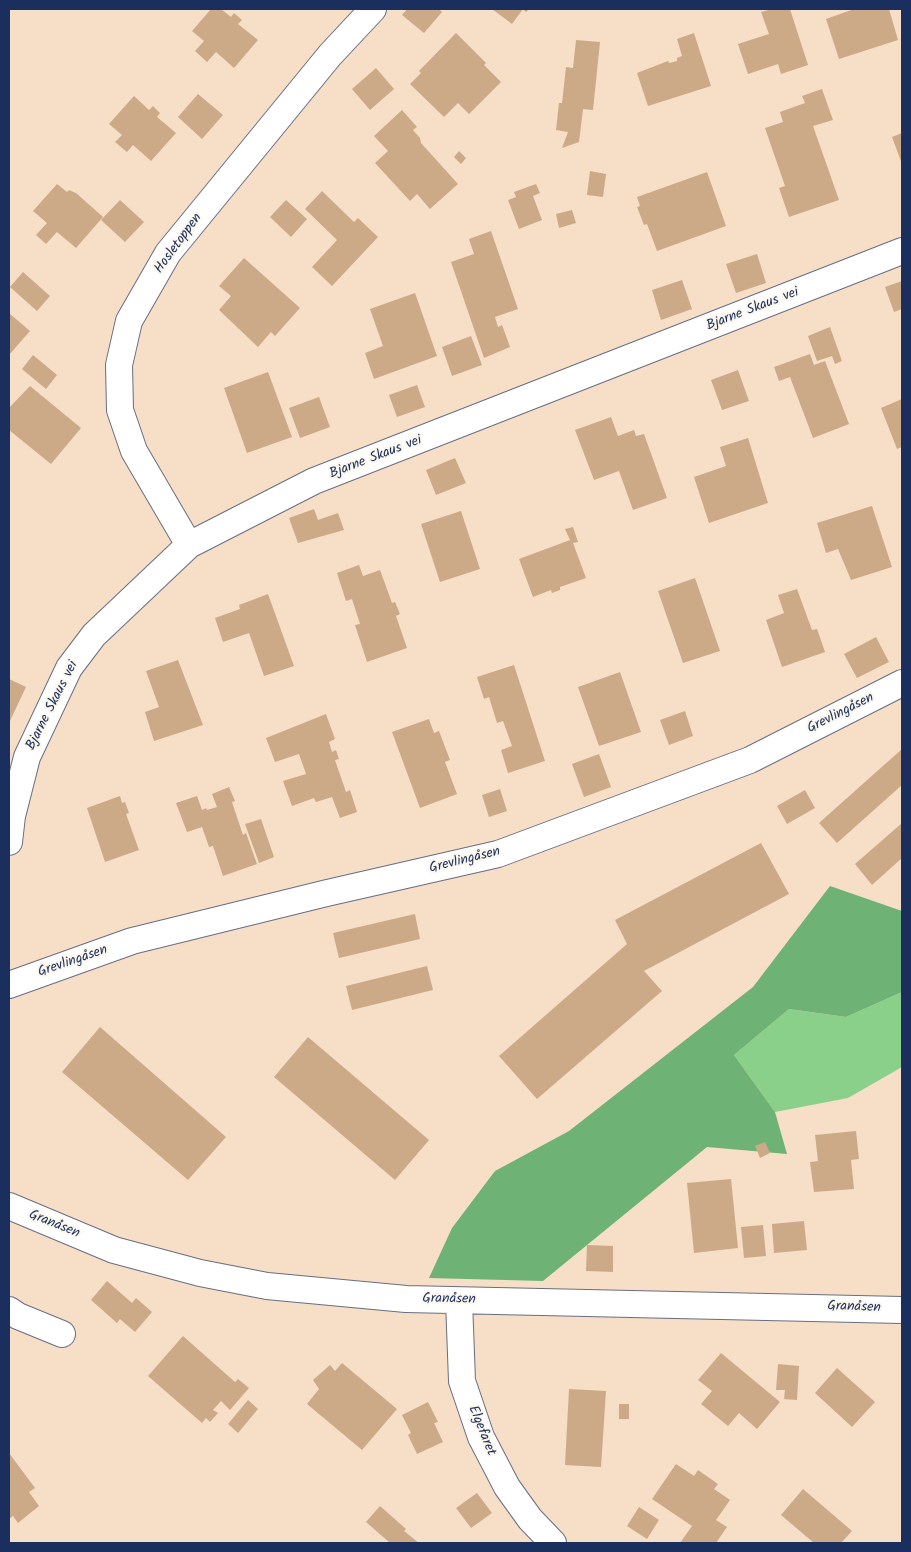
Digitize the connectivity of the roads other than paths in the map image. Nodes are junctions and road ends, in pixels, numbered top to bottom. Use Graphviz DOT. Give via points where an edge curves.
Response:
graph roads {
  1 [pos="373,9"];
  2 [pos="902,251"];
  3 [pos="189,545"];
  4 [pos="902,683"];
  5 [pos="9,842"];
  6 [pos="9,985"];
  7 [pos="9,1206"];
  8 [pos="459,1301"];
  9 [pos="9,1310"];
  10 [pos="902,1310"];
  11 [pos="62,1334"];
  12 [pos="553,1543"];
  1 -- 3 [label="street, Hosletoppen" via="330,55 168,253 129,321 119,365 120,410 134,450"];
  2 -- 3 [label="street, Bjarne Skaus vei" via="314,481"];
  3 -- 5 [label="street, Bjarne Skaus vei" via="94,635 69,668 26,757"];
  4 -- 6 [label="street, Grevlingåsen" via="750,760 498,854 132,941"];
  7 -- 8 [label="street, Granåsen" via="114,1250 200,1273 267,1286"];
  8 -- 10 [label="street, Granåsen"];
  8 -- 12 [label="street, Elgefaret" via="462,1381 481,1437 507,1487 530,1519"];
  9 -- 11 [label="street"];
}
